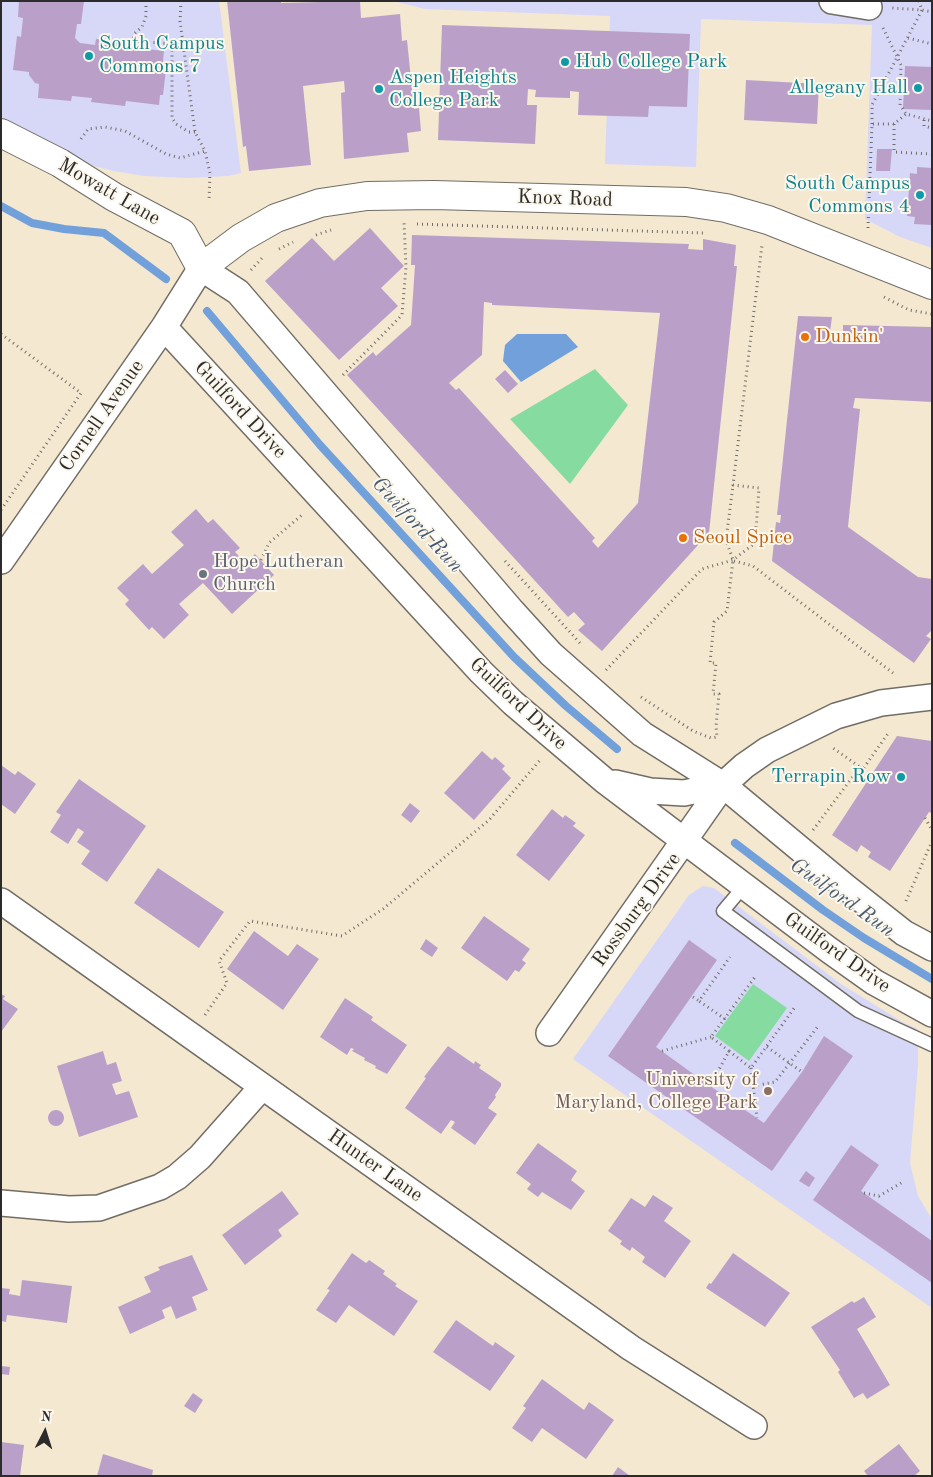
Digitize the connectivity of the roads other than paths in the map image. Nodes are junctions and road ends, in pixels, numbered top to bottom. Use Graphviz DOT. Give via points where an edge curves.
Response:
graph roads {
  1 [pos="832,1"];
  2 [pos="869,7"];
  3 [pos="1,133"];
  4 [pos="201,268"];
  5 [pos="932,285"];
  6 [pos="164,327"];
  7 [pos="1,561"];
  8 [pos="932,697"];
  9 [pos="605,781"];
  10 [pos="723,785"];
  11 [pos="685,842"];
  12 [pos="744,886"];
  13 [pos="1,901"];
  14 [pos="932,948"];
  15 [pos="932,1014"];
  16 [pos="548,1033"];
  17 [pos="932,1045"];
  18 [pos="262,1087"];
  19 [pos="1,1203"];
  20 [pos="754,1426"];
  1 -- 2 [label="street"];
  3 -- 4 [label="street, Mowatt Lane" via="182,233"];
  4 -- 5 [label="street, Knox Road" via="241,238 276,218 320,203 367,196 434,195 686,202 726,208 768,220"];
  4 -- 6 [label="street, Cornell Avenue"];
  4 -- 10 [label="street" via="238,292 552,654 642,734"];
  6 -- 7 [label="street, Cornell Avenue"];
  6 -- 9 [label="street, Guilford Drive" via="481,672"];
  8 -- 10 [label="street, Rossburg Drive" via="881,703 836,716 767,750"];
  9 -- 10 [label="street" via="650,792 676,793"];
  9 -- 11 [label="street, Guilford Drive"];
  10 -- 11 [label="street, Rossburg Drive"];
  10 -- 14 [label="street" via="846,888 904,932"];
  11 -- 12 [label="street, Guilford Drive"];
  11 -- 16 [label="street, Rossburg Drive"];
  12 -- 15 [label="street, Guilford Drive" via="874,982"];
  12 -- 17 [label="lane" via="724,911 858,1011"];
  13 -- 18 [label="street, Hunter Lane"];
  18 -- 19 [label="street" via="200,1157 160,1187 99,1208 69,1209"];
  18 -- 20 [label="street, Hunter Lane" via="631,1348"];
}
